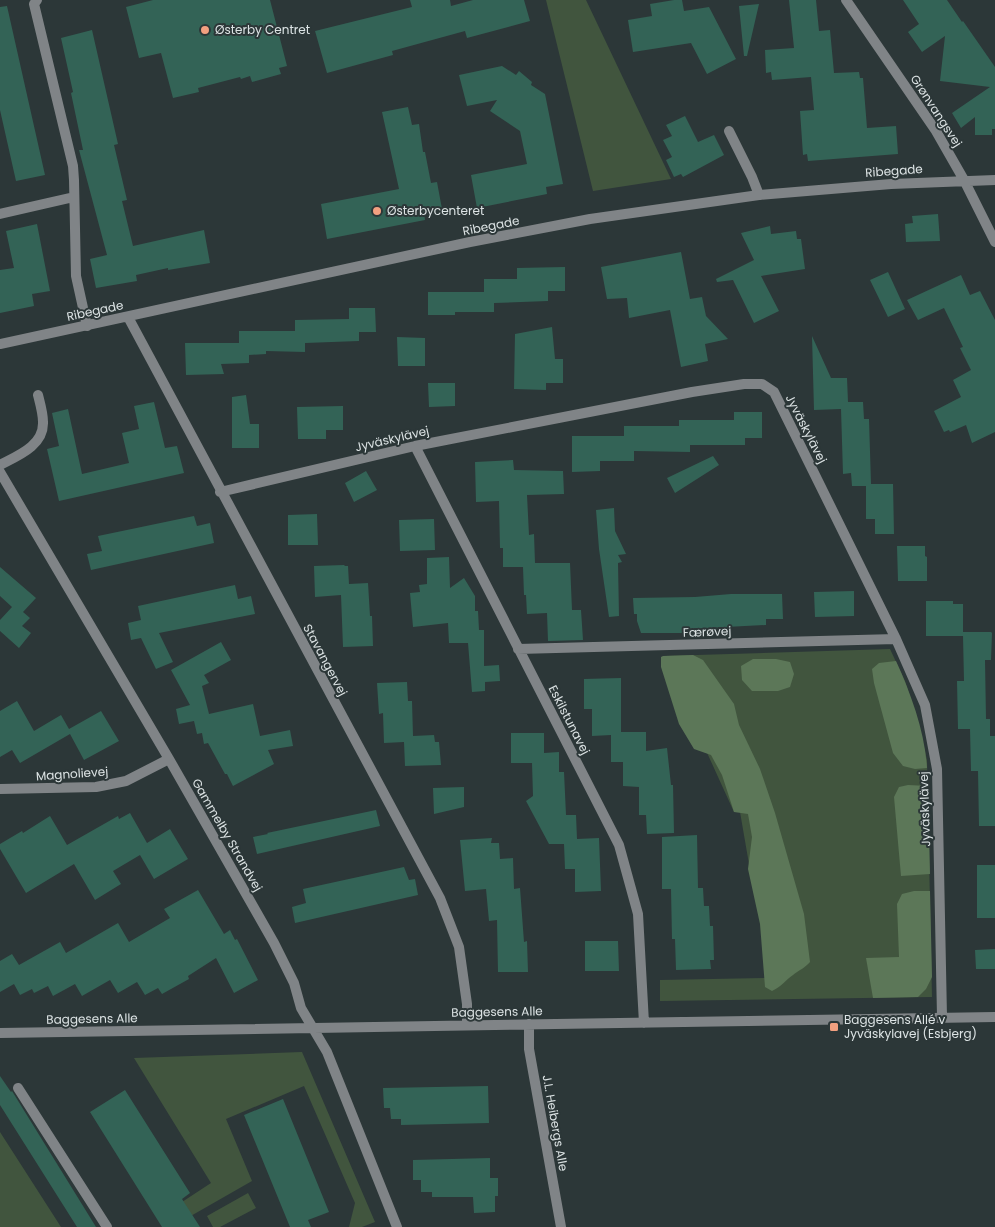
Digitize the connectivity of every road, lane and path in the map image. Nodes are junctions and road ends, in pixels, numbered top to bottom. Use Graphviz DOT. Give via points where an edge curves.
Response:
graph roads {
  1 [pos="37,0"];
  2 [pos="846,0"];
  3 [pos="729,131"];
  4 [pos="964,180"];
  5 [pos="995,180"];
  6 [pos="759,195"];
  7 [pos="74,197"];
  8 [pos="0,214"];
  9 [pos="995,242"];
  10 [pos="128,317"];
  11 [pos="87,326"];
  12 [pos="0,344"];
  13 [pos="38,395"];
  14 [pos="414,446"];
  15 [pos="0,465"];
  16 [pos="0,472"];
  17 [pos="220,492"];
  18 [pos="896,639"];
  19 [pos="518,649"];
  20 [pos="169,759"];
  21 [pos="0,789"];
  22 [pos="995,1017"];
  23 [pos="942,1018"];
  24 [pos="644,1023"];
  25 [pos="468,1024"];
  26 [pos="528,1024"];
  27 [pos="313,1028"];
  28 [pos="0,1033"];
  29 [pos="18,1088"];
  30 [pos="107,1227"];
  31 [pos="397,1227"];
  32 [pos="561,1227"];
  1 -- 7 [label="street" via="34,4 72,166"];
  2 -- 4 [label="street, Grønvangsvej" via="936,131"];
  3 -- 6 [label="street"];
  4 -- 5 [label="street, Ribegade"];
  4 -- 6 [label="street, Ribegade"];
  4 -- 9 [label="street, Grønvangsvej"];
  6 -- 10 [label="street, Ribegade" via="590,219 470,242"];
  7 -- 8 [label="street"];
  7 -- 11 [label="street" via="76,276"];
  10 -- 11 [label="street, Ribegade"];
  10 -- 17 [label="street, Stavangervej"];
  11 -- 12 [label="street, Ribegade"];
  13 -- 15 [label="street" via="43,431 31,448"];
  14 -- 17 [label="street, Jyväskylävej"];
  14 -- 18 [label="street, Jyväskylävej" via="692,392 762,384 774,392"];
  14 -- 19 [label="street, Eskilstunavej"];
  16 -- 20 [label="street, Gammelby Strandvej"];
  17 -- 25 [label="street, Stavangervej" via="440,898 459,947"];
  18 -- 19 [label="street, Færøvej"];
  18 -- 23 [label="street, Jyväskylävej" via="925,705 937,769"];
  19 -- 24 [label="street, Eskilstunavej" via="619,845 638,914"];
  20 -- 21 [label="street, Magnolievej" via="126,781 96,787"];
  20 -- 27 [label="street, Gammelby Strandvej" via="274,943 294,984 301,1008"];
  22 -- 23 [label="street, Baggesens Alle"];
  23 -- 24 [label="street, Baggesens Alle"];
  24 -- 26 [label="street, Baggesens Alle"];
  25 -- 26 [label="street, Baggesens Alle"];
  25 -- 27 [label="street, Baggesens Alle"];
  26 -- 32 [label="street, J.L. Heibergs Alle" via="529,1049"];
  27 -- 28 [label="street, Baggesens Alle"];
  27 -- 31 [label="street, Gammelby Strandvej" via="327,1052"];
  29 -- 30 [label="street"];
}
